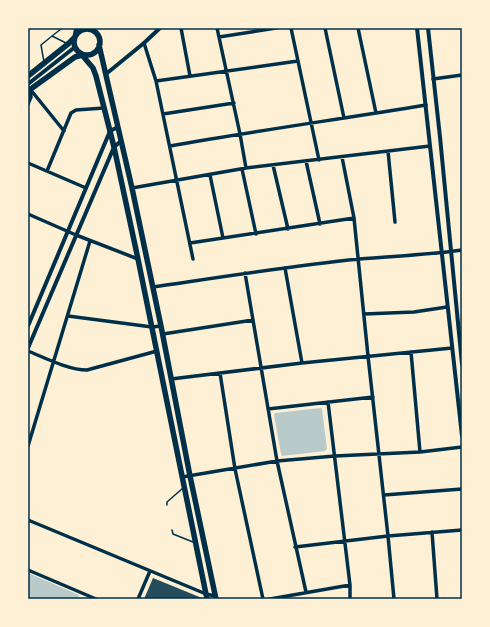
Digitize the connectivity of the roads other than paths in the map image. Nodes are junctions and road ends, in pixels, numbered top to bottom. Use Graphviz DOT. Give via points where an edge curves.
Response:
graph roads {
  1 [pos="61,28"];
  2 [pos="68,28"];
  3 [pos="77,28"];
  4 [pos="160,28"];
  5 [pos="181,28"];
  6 [pos="217,28"];
  7 [pos="276,28"];
  8 [pos="291,28"];
  9 [pos="325,28"];
  10 [pos="358,28"];
  11 [pos="417,28"];
  12 [pos="428,28"];
  13 [pos="95,30"];
  14 [pos="252,30"];
  15 [pos="52,36"];
  16 [pos="75,37"];
  17 [pos="219,37"];
  18 [pos="144,43"];
  19 [pos="68,44"];
  20 [pos="99,45"];
  21 [pos="74,47"];
  22 [pos="82,55"];
  23 [pos="298,61"];
  24 [pos="44,63"];
  25 [pos="227,71"];
  26 [pos="106,74"];
  27 [pos="462,75"];
  28 [pos="28,76"];
  29 [pos="190,76"];
  30 [pos="433,79"];
  31 [pos="156,81"];
  32 [pos="29,88"];
  33 [pos="234,103"];
  34 [pos="28,104"];
  35 [pos="426,105"];
  36 [pos="104,108"];
  37 [pos="376,113"];
  38 [pos="163,114"];
  39 [pos="344,118"];
  40 [pos="312,124"];
  41 [pos="118,127"];
  42 [pos="64,131"];
  43 [pos="110,131"];
  44 [pos="240,134"];
  45 [pos="121,141"];
  46 [pos="170,146"];
  47 [pos="430,146"];
  48 [pos="114,147"];
  49 [pos="388,151"];
  50 [pos="342,157"];
  51 [pos="319,160"];
  52 [pos="306,161"];
  53 [pos="28,164"];
  54 [pos="273,165"];
  55 [pos="244,169"];
  56 [pos="47,171"];
  57 [pos="210,175"];
  58 [pos="177,180"];
  59 [pos="86,188"];
  60 [pos="132,188"];
  61 [pos="28,214"];
  62 [pos="354,218"];
  63 [pos="395,222"];
  64 [pos="320,224"];
  65 [pos="288,229"];
  66 [pos="68,231"];
  67 [pos="256,234"];
  68 [pos="76,235"];
  69 [pos="223,238"];
  70 [pos="90,241"];
  71 [pos="190,243"];
  72 [pos="462,250"];
  73 [pos="446,252"];
  74 [pos="138,259"];
  75 [pos="193,259"];
  76 [pos="358,259"];
  77 [pos="286,268"];
  78 [pos="245,273"];
  79 [pos="153,287"];
  80 [pos="447,307"];
  81 [pos="364,314"];
  82 [pos="68,316"];
  83 [pos="253,320"];
  84 [pos="28,326"];
  85 [pos="161,326"];
  86 [pos="152,327"];
  87 [pos="163,334"];
  88 [pos="461,347"];
  89 [pos="28,348"];
  90 [pos="452,348"];
  91 [pos="28,351"];
  92 [pos="157,351"];
  93 [pos="411,352"];
  94 [pos="368,356"];
  95 [pos="54,362"];
  96 [pos="302,363"];
  97 [pos="462,364"];
  98 [pos="261,367"];
  99 [pos="220,373"];
  100 [pos="171,379"];
  101 [pos="373,397"];
  102 [pos="328,402"];
  103 [pos="268,409"];
  104 [pos="462,436"];
  105 [pos="28,446"];
  106 [pos="462,447"];
  107 [pos="420,452"];
  108 [pos="379,454"];
  109 [pos="335,456"];
  110 [pos="277,461"];
  111 [pos="235,469"];
  112 [pos="190,476"];
  113 [pos="182,477"];
  114 [pos="184,487"];
  115 [pos="462,489"];
  116 [pos="384,495"];
  117 [pos="167,505"];
  118 [pos="28,520"];
  119 [pos="172,530"];
  120 [pos="462,530"];
  121 [pos="432,532"];
  122 [pos="388,536"];
  123 [pos="345,541"];
  124 [pos="195,542"];
  125 [pos="295,547"];
  126 [pos="28,570"];
  127 [pos="150,570"];
  128 [pos="350,585"];
  129 [pos="306,592"];
  130 [pos="87,597"];
  131 [pos="206,597"];
  132 [pos="215,597"];
  133 [pos="96,599"];
  134 [pos="138,599"];
  135 [pos="263,599"];
  136 [pos="270,599"];
  137 [pos="350,599"];
  138 [pos="394,599"];
  139 [pos="437,599"];
  1 -- 2 [label="lane"];
  1 -- 15 [label="lane"];
  3 -- 16 [label="main road"];
  4 -- 18 [label="street"];
  5 -- 29 [label="street"];
  6 -- 17 [label="street"];
  7 -- 14 [label="street"];
  8 -- 23 [label="street"];
  9 -- 39 [label="street"];
  10 -- 37 [label="street"];
  11 -- 35 [label="street"];
  12 -- 30 [label="street"];
  13 -- 16 [label="main road" via="84,29"];
  13 -- 20 [label="main road"];
  14 -- 17 [label="street"];
  15 -- 19 [label="lane"];
  15 -- 24 [label="lane" via="40,45"];
  16 -- 19 [label="main road"];
  16 -- 21 [label="main road"];
  17 -- 25 [label="street"];
  18 -- 26 [label="street"];
  18 -- 31 [label="street"];
  19 -- 24 [label="main road"];
  20 -- 22 [label="main road" via="91,55"];
  20 -- 26 [label="main road"];
  21 -- 22 [label="main road"];
  21 -- 32 [label="street"];
  22 -- 32 [label="main road" via="75,57"];
  22 -- 36 [label="main road" via="93,68"];
  23 -- 25 [label="street"];
  23 -- 40 [label="street"];
  24 -- 28 [label="main road"];
  25 -- 29 [label="street"];
  25 -- 33 [label="street"];
  26 -- 41 [label="main road"];
  27 -- 30 [label="street"];
  29 -- 31 [label="street"];
  30 -- 73 [label="street" via="441,144"];
  31 -- 38 [label="street"];
  32 -- 34 [label="street" via="31,97"];
  32 -- 42 [label="street"];
  33 -- 38 [label="street"];
  33 -- 44 [label="street"];
  35 -- 37 [label="street"];
  35 -- 47 [label="street"];
  36 -- 42 [label="street" via="76,110 71,113"];
  36 -- 43 [label="main road"];
  37 -- 39 [label="street"];
  38 -- 46 [label="street"];
  39 -- 40 [label="street"];
  40 -- 44 [label="street"];
  40 -- 51 [label="street"];
  41 -- 43 [label="street"];
  41 -- 45 [label="main road"];
  42 -- 56 [label="street"];
  43 -- 48 [label="main road"];
  43 -- 59 [label="street"];
  44 -- 46 [label="street"];
  44 -- 55 [label="street"];
  45 -- 48 [label="street"];
  45 -- 60 [label="main road"];
  46 -- 58 [label="street"];
  47 -- 49 [label="street"];
  47 -- 73 [label="street"];
  48 -- 68 [label="street"];
  48 -- 74 [label="main road"];
  49 -- 50 [label="street"];
  49 -- 63 [label="street"];
  50 -- 51 [label="street"];
  50 -- 62 [label="street"];
  51 -- 52 [label="street"];
  52 -- 54 [label="street"];
  52 -- 64 [label="street"];
  53 -- 56 [label="street"];
  54 -- 55 [label="street"];
  54 -- 65 [label="street"];
  55 -- 57 [label="street"];
  55 -- 67 [label="street"];
  56 -- 59 [label="street"];
  57 -- 58 [label="street"];
  57 -- 69 [label="street"];
  58 -- 60 [label="street"];
  58 -- 71 [label="street"];
  59 -- 66 [label="street"];
  60 -- 79 [label="main road"];
  61 -- 66 [label="street"];
  62 -- 64 [label="street"];
  62 -- 76 [label="street"];
  64 -- 65 [label="street"];
  65 -- 67 [label="street"];
  66 -- 68 [label="street"];
  66 -- 84 [label="street"];
  67 -- 69 [label="street"];
  68 -- 70 [label="street"];
  68 -- 89 [label="street"];
  69 -- 71 [label="street"];
  70 -- 74 [label="street"];
  70 -- 82 [label="street"];
  71 -- 75 [label="street"];
  72 -- 73 [label="street"];
  73 -- 76 [label="street"];
  73 -- 80 [label="street"];
  73 -- 88 [label="street"];
  74 -- 86 [label="main road"];
  76 -- 77 [label="street"];
  76 -- 81 [label="street"];
  77 -- 78 [label="street"];
  77 -- 96 [label="street"];
  78 -- 79 [label="street"];
  78 -- 83 [label="street"];
  79 -- 85 [label="main road"];
  80 -- 81 [label="street" via="414,312"];
  80 -- 90 [label="street"];
  81 -- 94 [label="street"];
  82 -- 86 [label="street"];
  82 -- 95 [label="street"];
  83 -- 87 [label="street"];
  83 -- 98 [label="street"];
  85 -- 86 [label="street"];
  85 -- 87 [label="main road"];
  86 -- 92 [label="main road"];
  87 -- 100 [label="main road"];
  88 -- 97 [label="street"];
  90 -- 93 [label="street"];
  90 -- 104 [label="street"];
  91 -- 95 [label="street"];
  92 -- 95 [label="street" via="87,370"];
  92 -- 113 [label="main road"];
  93 -- 94 [label="street"];
  93 -- 107 [label="street"];
  94 -- 96 [label="street"];
  94 -- 101 [label="street"];
  95 -- 105 [label="street"];
  96 -- 98 [label="street"];
  98 -- 99 [label="street"];
  98 -- 103 [label="street"];
  99 -- 100 [label="street"];
  99 -- 111 [label="street"];
  100 -- 112 [label="main road"];
  101 -- 102 [label="street"];
  101 -- 108 [label="street"];
  102 -- 103 [label="street"];
  102 -- 109 [label="street"];
  103 -- 110 [label="street"];
  106 -- 107 [label="street"];
  107 -- 108 [label="street"];
  108 -- 109 [label="street"];
  108 -- 116 [label="street"];
  109 -- 110 [label="street"];
  109 -- 123 [label="street"];
  110 -- 111 [label="street"];
  110 -- 125 [label="street"];
  111 -- 112 [label="street"];
  111 -- 135 [label="street"];
  112 -- 113 [label="street"];
  112 -- 132 [label="main road"];
  113 -- 114 [label="main road"];
  114 -- 117 [label="lane" via="167,502"];
  114 -- 124 [label="main road"];
  115 -- 116 [label="street"];
  116 -- 122 [label="street"];
  118 -- 127 [label="street"];
  119 -- 124 [label="lane" via="173,534"];
  120 -- 121 [label="street"];
  121 -- 122 [label="street"];
  121 -- 139 [label="street"];
  122 -- 123 [label="street"];
  122 -- 138 [label="street"];
  123 -- 125 [label="street"];
  123 -- 128 [label="street"];
  124 -- 131 [label="main road"];
  125 -- 129 [label="street"];
  126 -- 130 [label="street"];
  127 -- 131 [label="street"];
  127 -- 134 [label="street"];
  128 -- 129 [label="street"];
  128 -- 137 [label="street"];
  129 -- 136 [label="street"];
  130 -- 133 [label="street"];
  131 -- 132 [label="street"];
}
